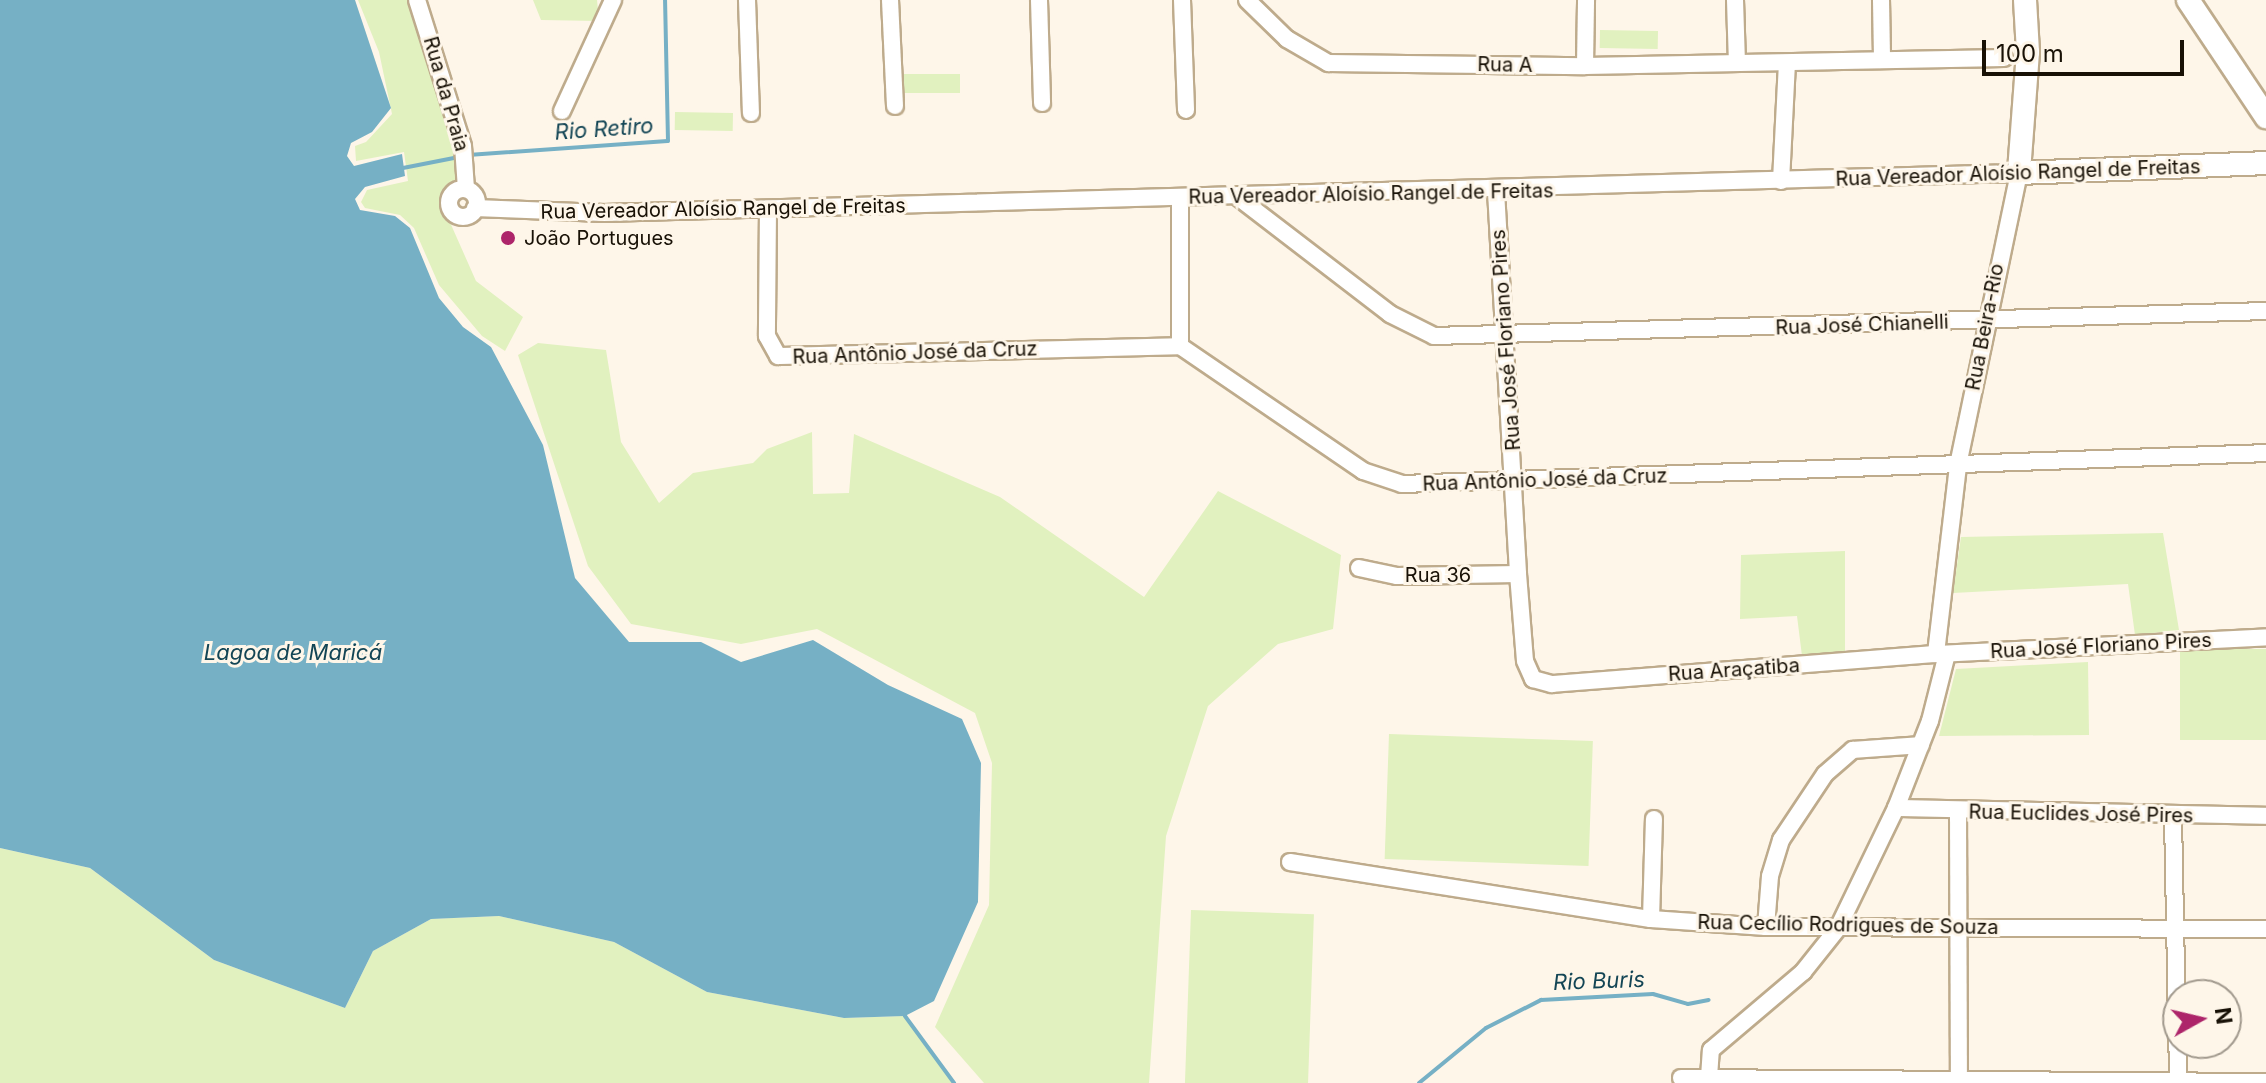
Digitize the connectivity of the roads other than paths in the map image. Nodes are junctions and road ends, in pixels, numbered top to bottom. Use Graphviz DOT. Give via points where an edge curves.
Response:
graph roads {
  1 [pos="417,0"];
  2 [pos="613,0"];
  3 [pos="747,0"];
  4 [pos="890,0"];
  5 [pos="1039,0"];
  6 [pos="1182,0"];
  7 [pos="1247,0"];
  8 [pos="1586,0"];
  9 [pos="1735,0"];
  10 [pos="1881,0"];
  11 [pos="2025,0"];
  12 [pos="2188,0"];
  13 [pos="2004,58"];
  14 [pos="1882,60"];
  15 [pos="1737,62"];
  16 [pos="1787,63"];
  17 [pos="1585,66"];
  18 [pos="1042,103"];
  19 [pos="895,106"];
  20 [pos="1186,110"];
  21 [pos="562,111"];
  22 [pos="751,113"];
  23 [pos="2266,117"];
  24 [pos="2266,163"];
  25 [pos="2019,173"];
  26 [pos="1781,181"];
  27 [pos="466,189"];
  28 [pos="1496,191"];
  29 [pos="1239,198"];
  30 [pos="1180,199"];
  31 [pos="475,208"];
  32 [pos="768,209"];
  33 [pos="2266,311"];
  34 [pos="1985,321"];
  35 [pos="1507,337"];
  36 [pos="1180,346"];
  37 [pos="2266,453"];
  38 [pos="1958,466"];
  39 [pos="1515,480"];
  40 [pos="1359,568"];
  41 [pos="1518,574"];
  42 [pos="2266,637"];
  43 [pos="1942,654"];
  44 [pos="1533,679"];
  45 [pos="1921,745"];
  46 [pos="1896,808"];
  47 [pos="1958,812"];
  48 [pos="2173,816"];
  49 [pos="2266,816"];
  50 [pos="1654,819"];
  51 [pos="1290,862"];
  52 [pos="1651,919"];
  53 [pos="1766,927"];
  54 [pos="2175,927"];
  55 [pos="1838,928"];
  56 [pos="1957,929"];
  57 [pos="2266,929"];
  58 [pos="1709,1077"];
  59 [pos="1681,1078"];
  60 [pos="1959,1078"];
  61 [pos="1938,1081"];
  62 [pos="2178,1081"];
  63 [pos="2082,1082"];
  64 [pos="2265,1082"];
  1 -- 27 [label="street, Rua da Praia" via="463,146"];
  2 -- 21 [label="street"];
  3 -- 22 [label="street"];
  4 -- 19 [label="street"];
  5 -- 18 [label="street"];
  6 -- 20 [label="street"];
  7 -- 17 [label="street, Rua A" via="1287,39 1328,63"];
  8 -- 17 [label="street"];
  9 -- 15 [label="street"];
  10 -- 14 [label="street"];
  11 -- 25 [label="main road, Rua Beira-Rio" via="2028,52"];
  12 -- 23 [label="main road"];
  13 -- 14 [label="street, Rua A"];
  14 -- 16 [label="street, Rua A"];
  15 -- 16 [label="street, Rua A"];
  15 -- 17 [label="street, Rua A"];
  16 -- 26 [label="street"];
  24 -- 25 [label="main road, Rua Vereador Aloísio Rangel de Freitas"];
  25 -- 26 [label="street, Rua Vereador Aloísio Rangel de Freitas"];
  25 -- 34 [label="street, Rua Beira-Rio"];
  26 -- 28 [label="street, Rua Vereador Aloísio Rangel de Freitas"];
  27 -- 31 [label="street" via="475,197"];
  27 -- 31 [label="street" via="453,193 449,206 459,216"];
  28 -- 29 [label="street, Rua Vereador Aloísio Rangel de Freitas"];
  28 -- 35 [label="street, Rua José Floriano Pires"];
  29 -- 30 [label="street, Rua Vereador Aloísio Rangel de Freitas"];
  29 -- 35 [label="street, Rua José Chianelli" via="1390,314 1434,336"];
  30 -- 32 [label="street, Rua Vereador Aloísio Rangel de Freitas"];
  30 -- 36 [label="street"];
  31 -- 32 [label="street, Rua Vereador Aloísio Rangel de Freitas" via="552,213"];
  32 -- 36 [label="street, Rua Antônio José da Cruz" via="767,336 778,356"];
  33 -- 34 [label="street, Rua José Chianelli"];
  34 -- 35 [label="street, Rua José Chianelli"];
  34 -- 38 [label="street, Rua Beira-Rio"];
  35 -- 39 [label="street, Rua José Floriano Pires"];
  36 -- 39 [label="street, Rua Antônio José da Cruz" via="1383,480 1427,485"];
  37 -- 38 [label="street, Rua Antônio José da Cruz"];
  38 -- 39 [label="street, Rua Antônio José da Cruz"];
  38 -- 43 [label="street, Rua Beira-Rio"];
  39 -- 41 [label="street, Rua José Floriano Pires"];
  40 -- 41 [label="street, Rua 36" via="1397,576"];
  41 -- 44 [label="street, Rua José Floriano Pires" via="1525,661"];
  42 -- 43 [label="street, Rua José Floriano Pires"];
  43 -- 44 [label="street, Rua Araçatiba" via="1552,684"];
  43 -- 45 [label="street, Rua Beira-Rio"];
  45 -- 46 [label="street, Rua Beira-Rio"];
  45 -- 53 [label="street" via="1853,750 1818,782 1775,856"];
  46 -- 47 [label="street, Rua Euclides José Pires"];
  46 -- 55 [label="street, Rua Beira-Rio"];
  47 -- 48 [label="street, Rua Euclides José Pires"];
  47 -- 56 [label="street"];
  48 -- 49 [label="street, Rua Euclides José Pires"];
  48 -- 54 [label="street"];
  50 -- 52 [label="street"];
  51 -- 52 [label="street, Rua Cecílio Rodrigues de Souza"];
  52 -- 53 [label="street, Rua Cecílio Rodrigues de Souza"];
  53 -- 55 [label="street, Rua Cecílio Rodrigues de Souza"];
  54 -- 56 [label="street, Rua Cecílio Rodrigues de Souza"];
  54 -- 57 [label="street, Rua Cecílio Rodrigues de Souza"];
  54 -- 62 [label="street"];
  55 -- 56 [label="street, Rua Cecílio Rodrigues de Souza"];
  55 -- 58 [label="street, Rua Beira-Rio" via="1803,972 1711,1050"];
  56 -- 60 [label="street"];
  58 -- 59 [label="street"];
  58 -- 61 [label="street"];
  60 -- 61 [label="street"];
  60 -- 63 [label="street"];
  62 -- 63 [label="street"];
  62 -- 64 [label="street"];
}
